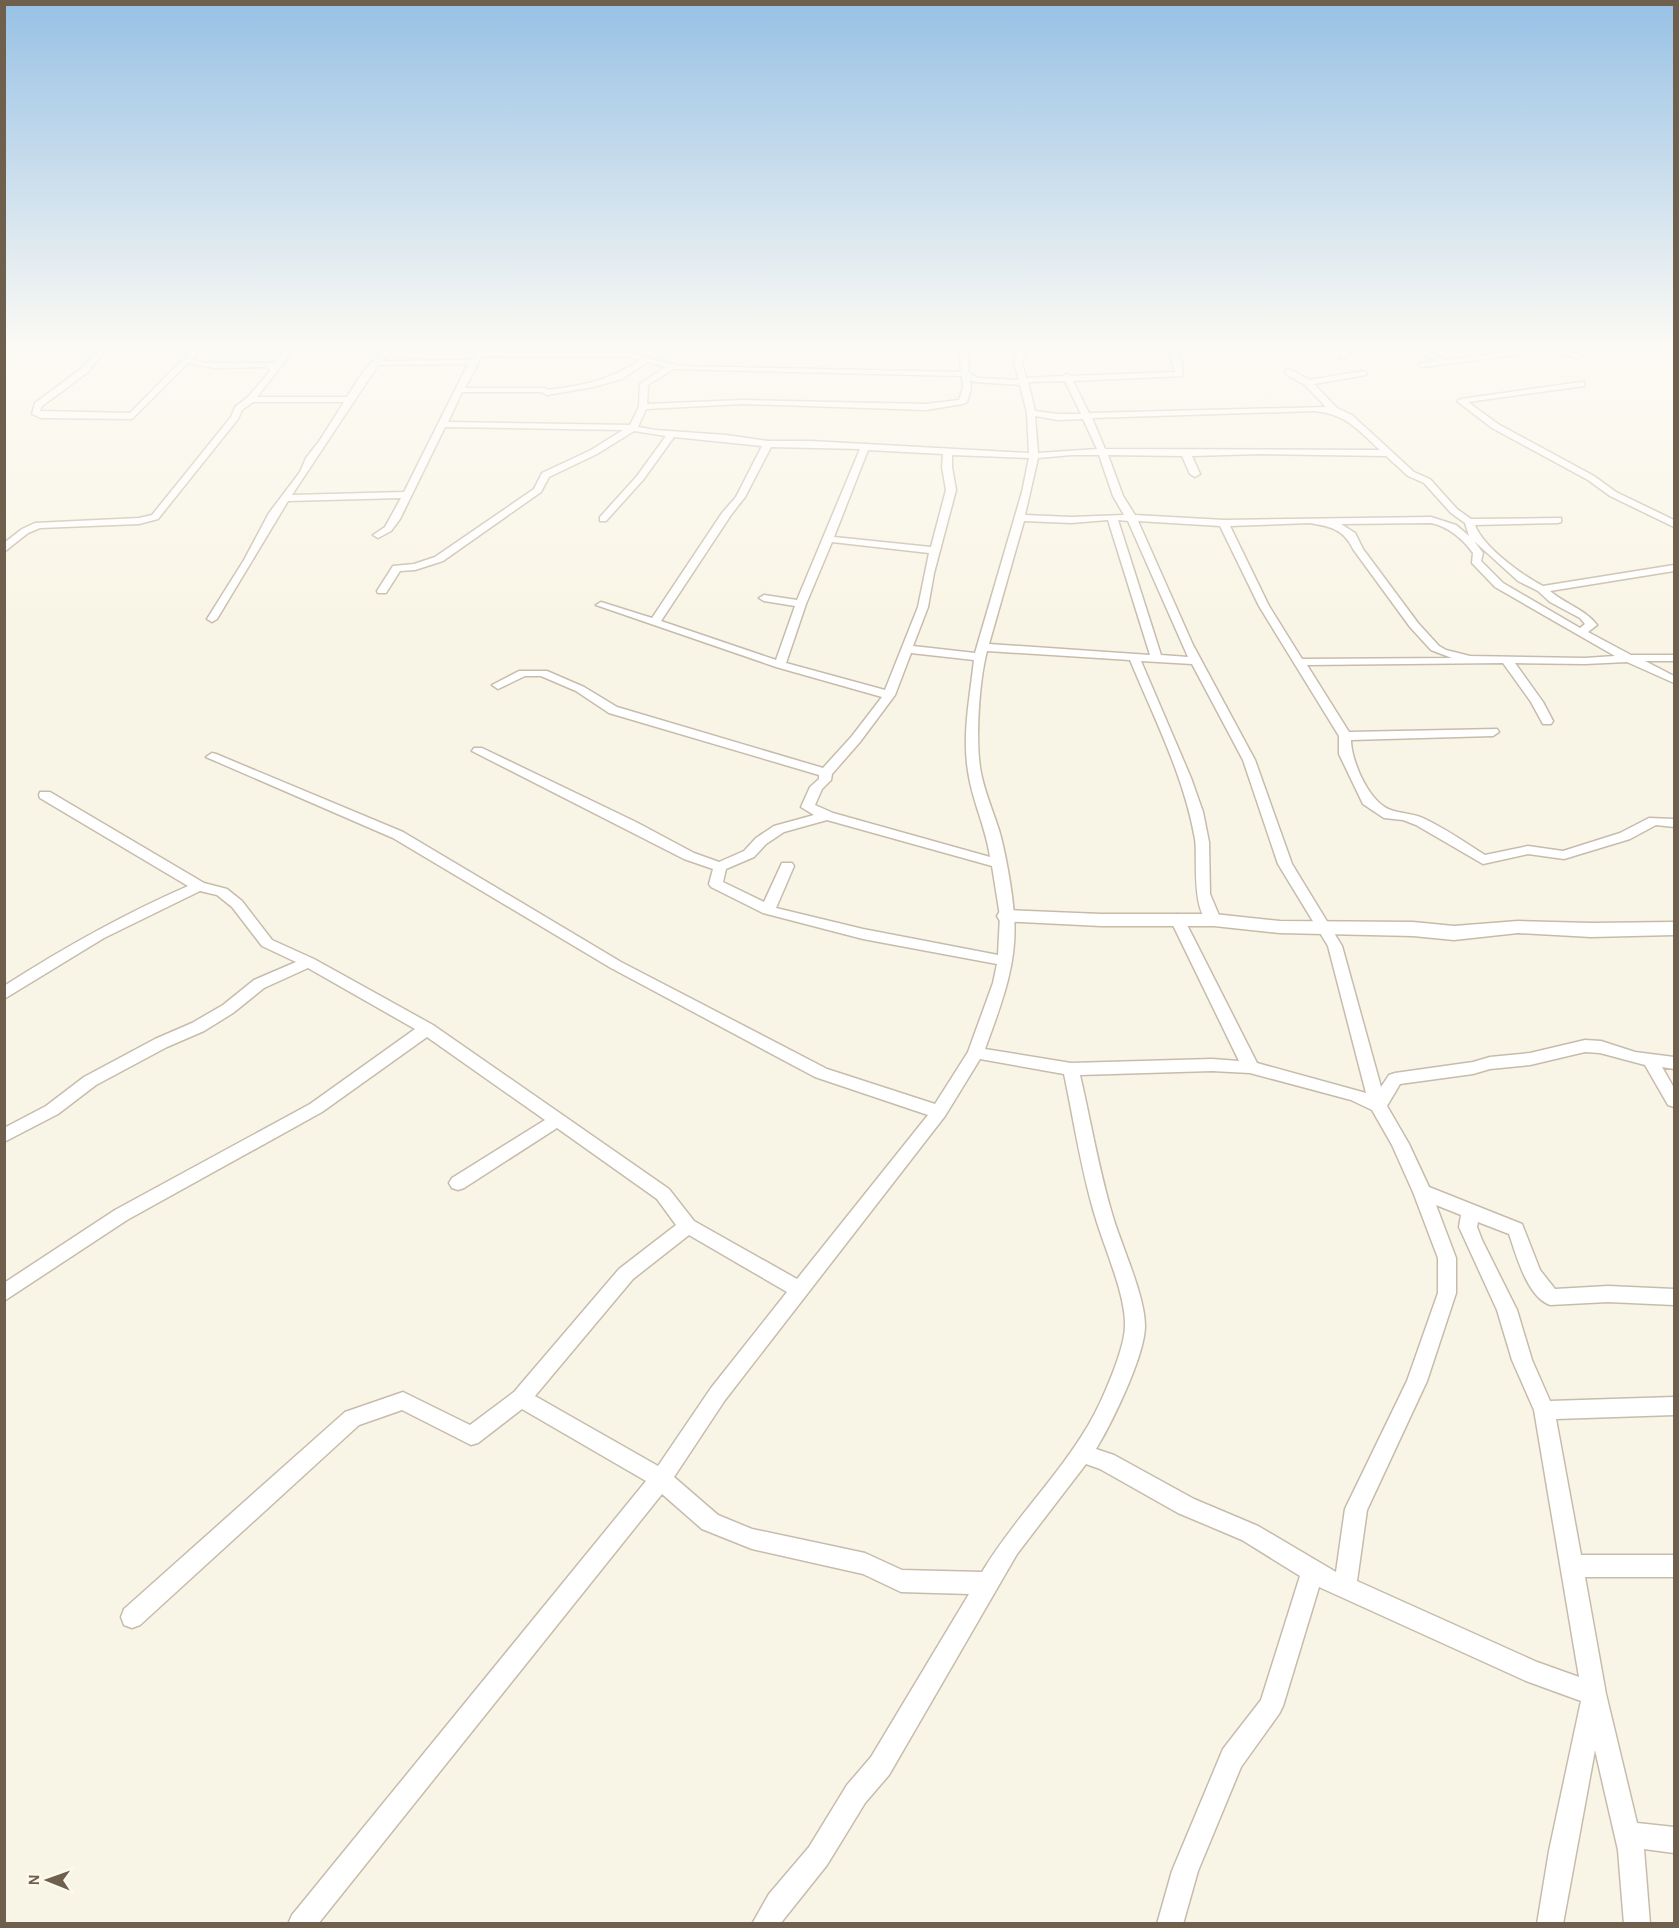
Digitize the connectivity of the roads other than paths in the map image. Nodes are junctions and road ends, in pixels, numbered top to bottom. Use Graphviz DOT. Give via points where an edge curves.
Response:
graph roads {
  1 [pos="217,439"];
  2 [pos="324,439"];
  3 [pos="435,439"];
  4 [pos="615,439"];
  5 [pos="668,439"];
  6 [pos="720,439"];
  7 [pos="1033,439"];
  8 [pos="1097,439"];
  9 [pos="1372,439"];
  10 [pos="1522,439"];
  11 [pos="768,444"];
  12 [pos="865,447"];
  13 [pos="948,452"];
  14 [pos="1103,453"];
  15 [pos="1386,453"];
  16 [pos="1186,454"];
  17 [pos="1034,456"];
  18 [pos="1195,474"];
  19 [pos="406,495"];
  20 [pos="285,498"];
  21 [pos="1020,518"];
  22 [pos="1112,518"];
  23 [pos="1132,518"];
  24 [pos="603,519"];
  25 [pos="1431,520"];
  26 [pos="1558,520"];
  27 [pos="1325,521"];
  28 [pos="1466,521"];
  29 [pos="1224,523"];
  30 [pos="1674,524"];
  31 [pos="378,535"];
  32 [pos="828,539"];
  33 [pos="4,549"];
  34 [pos="934,550"];
  35 [pos="1674,568"];
  36 [pos="1529,585"];
  37 [pos="1542,589"];
  38 [pos="382,591"];
  39 [pos="1521,596"];
  40 [pos="764,598"];
  41 [pos="801,604"];
  42 [pos="601,605"];
  43 [pos="212,619"];
  44 [pos="655,622"];
  45 [pos="1580,632"];
  46 [pos="909,649"];
  47 [pos="981,652"];
  48 [pos="1134,657"];
  49 [pos="1156,657"];
  50 [pos="1629,658"];
  51 [pos="1674,658"];
  52 [pos="1470,659"];
  53 [pos="1506,659"];
  54 [pos="1195,661"];
  55 [pos="1299,662"];
  56 [pos="780,665"];
  57 [pos="1674,680"];
  58 [pos="498,685"];
  59 [pos="889,695"];
  60 [pos="1547,721"];
  61 [pos="1493,732"];
  62 [pos="1345,736"];
  63 [pos="478,751"];
  64 [pos="212,758"];
  65 [pos="826,773"];
  66 [pos="45,795"];
  67 [pos="825,816"];
  68 [pos="1674,823"];
  69 [pos="998,863"];
  70 [pos="787,866"];
  71 [pos="720,867"];
  72 [pos="199,886"];
  73 [pos="768,910"];
  74 [pos="1007,916"];
  75 [pos="1178,919"];
  76 [pos="1214,920"];
  77 [pos="1324,927"];
  78 [pos="1674,929"];
  79 [pos="1005,961"];
  80 [pos="309,962"];
  81 [pos="4,994"];
  82 [pos="427,1029"];
  83 [pos="976,1053"];
  84 [pos="1650,1060"];
  85 [pos="1674,1063"];
  86 [pos="1250,1067"];
  87 [pos="1071,1069"];
  88 [pos="1674,1101"];
  89 [pos="1378,1106"];
  90 [pos="939,1112"];
  91 [pos="557,1120"];
  92 [pos="4,1136"];
  93 [pos="458,1183"];
  94 [pos="1422,1192"];
  95 [pos="1470,1211"];
  96 [pos="688,1226"];
  97 [pos="799,1289"];
  98 [pos="4,1293"];
  99 [pos="1674,1297"];
  100 [pos="520,1398"];
  101 [pos="1674,1406"];
  102 [pos="1544,1410"];
  103 [pos="1082,1453"];
  104 [pos="661,1479"];
  105 [pos="1572,1566"];
  106 [pos="1674,1566"];
  107 [pos="1312,1572"];
  108 [pos="986,1583"];
  109 [pos="1345,1587"];
  110 [pos="132,1617"];
  111 [pos="1594,1694"];
  112 [pos="1628,1835"];
  113 [pos="1674,1840"];
  114 [pos="301,1923"];
  115 [pos="765,1923"];
  116 [pos="1170,1923"];
  117 [pos="1550,1923"];
  118 [pos="1637,1923"];
  1 -- 33 [label="street" via="155,517 38,525"];
  2 -- 20 [label="street"];
  3 -- 19 [label="street"];
  4 -- 38 [label="street" via="545,475 538,490 439,559 398,568"];
  5 -- 24 [label="street"];
  6 -- 11 [label="street"];
  7 -- 17 [label="street"];
  8 -- 14 [label="street"];
  9 -- 15 [label="street"];
  10 -- 30 [label="street" via="1614,494"];
  11 -- 12 [label="street"];
  11 -- 44 [label="street" via="737,504"];
  12 -- 13 [label="street"];
  12 -- 32 [label="street"];
  13 -- 17 [label="street"];
  13 -- 34 [label="street" via="951,490"];
  14 -- 16 [label="street"];
  14 -- 17 [label="street"];
  14 -- 23 [label="street" via="1126,512"];
  15 -- 16 [label="street" via="1287,450"];
  15 -- 28 [label="street" via="1411,474 1427,481"];
  16 -- 18 [label="street"];
  17 -- 21 [label="street"];
  19 -- 20 [label="street"];
  19 -- 31 [label="street" via="395,519"];
  20 -- 43 [label="street"];
  21 -- 22 [label="street"];
  21 -- 47 [label="street"];
  22 -- 23 [label="street"];
  22 -- 49 [label="street"];
  23 -- 29 [label="street"];
  23 -- 54 [label="street"];
  25 -- 27 [label="street"];
  25 -- 28 [label="street"];
  25 -- 39 [label="street" via="1466,536 1484,571 1499,585"];
  26 -- 28 [label="street"];
  27 -- 29 [label="street"];
  27 -- 52 [label="street" via="1352,535 1358,549 1435,648"];
  28 -- 36 [label="street" via="1474,536"];
  29 -- 55 [label="street" via="1264,606"];
  32 -- 34 [label="street"];
  32 -- 41 [label="street"];
  34 -- 46 [label="street" via="923,607"];
  35 -- 37 [label="street"];
  36 -- 37 [label="street"];
  36 -- 39 [label="street"];
  37 -- 45 [label="street" via="1592,625"];
  39 -- 45 [label="street"];
  40 -- 41 [label="street"];
  41 -- 56 [label="street"];
  42 -- 44 [label="street"];
  44 -- 56 [label="street"];
  45 -- 50 [label="street"];
  46 -- 47 [label="street"];
  46 -- 59 [label="street"];
  47 -- 48 [label="street"];
  47 -- 69 [label="street" via="971,737 980,797 993,832"];
  48 -- 49 [label="street"];
  48 -- 76 [label="street" via="1196,812 1202,842 1203,894"];
  49 -- 54 [label="street"];
  50 -- 51 [label="street"];
  50 -- 53 [label="street"];
  50 -- 57 [label="street"];
  52 -- 53 [label="street"];
  52 -- 55 [label="street" via="1432,663"];
  53 -- 60 [label="street"];
  54 -- 77 [label="street" via="1249,760 1285,864"];
  55 -- 62 [label="street"];
  56 -- 59 [label="street"];
  58 -- 65 [label="street" via="523,673 543,674 580,689 613,710"];
  59 -- 65 [label="street"];
  61 -- 62 [label="street"];
  62 -- 68 [label="street" via="1345,754 1368,801 1389,815 1421,822 1483,860 1528,850 1564,855 1625,836 1654,821"];
  63 -- 71 [label="street" via="689,856"];
  64 -- 90 [label="street" via="398,835 616,965 821,1073"];
  65 -- 67 [label="street" via="808,807"];
  66 -- 72 [label="street"];
  67 -- 69 [label="street"];
  67 -- 71 [label="street" via="779,829 749,854"];
  69 -- 74 [label="street"];
  70 -- 73 [label="street"];
  71 -- 73 [label="street" via="716,884"];
  72 -- 80 [label="street" via="222,892 237,904 267,942"];
  72 -- 81 [label="street" via="52,961"];
  73 -- 79 [label="street" via="863,934"];
  74 -- 75 [label="street" via="1101,921"];
  74 -- 79 [label="street"];
  75 -- 76 [label="street"];
  75 -- 86 [label="street"];
  76 -- 77 [label="street"];
  77 -- 78 [label="street" via="1454,933 1518,927"];
  77 -- 89 [label="street" via="1335,945"];
  79 -- 83 [label="street" via="1002,983"];
  80 -- 82 [label="street"];
  80 -- 92 [label="street" via="259,984 198,1027 90,1081 52,1110"];
  82 -- 91 [label="street"];
  82 -- 98 [label="street" via="316,1108 121,1215"];
  83 -- 87 [label="street"];
  83 -- 90 [label="street"];
  84 -- 85 [label="street"];
  84 -- 88 [label="street"];
  84 -- 89 [label="street" via="1586,1046 1530,1059 1395,1078"];
  86 -- 87 [label="street"];
  86 -- 89 [label="street" via="1356,1095"];
  87 -- 103 [label="street" via="1103,1214 1135,1326 1121,1378"];
  89 -- 94 [label="street"];
  90 -- 97 [label="street"];
  91 -- 93 [label="street"];
  91 -- 96 [label="street" via="663,1194"];
  94 -- 95 [label="street"];
  94 -- 109 [label="street" via="1447,1258 1447,1293 1418,1381 1356,1509"];
  95 -- 99 [label="street" via="1516,1229 1532,1273 1550,1297"];
  95 -- 102 [label="street" via="1468,1227 1508,1310 1522,1360"];
  96 -- 97 [label="street"];
  96 -- 100 [label="street" via="626,1274"];
  97 -- 104 [label="street" via="718,1394"];
  100 -- 104 [label="street"];
  100 -- 110 [label="street" via="471,1436 403,1401 352,1419"];
  101 -- 102 [label="street"];
  102 -- 105 [label="street"];
  103 -- 107 [label="street" via="1107,1462 1186,1506 1250,1533"];
  103 -- 108 [label="street"];
  104 -- 108 [label="street" via="710,1522 752,1539 865,1564 901,1581"];
  104 -- 114 [label="street"];
  105 -- 106 [label="street"];
  105 -- 111 [label="street"];
  107 -- 109 [label="street"];
  107 -- 116 [label="street" via="1271,1706 1232,1758 1185,1870"];
  108 -- 115 [label="street" via="880,1766 864,1780 824,1847 773,1907"];
  109 -- 111 [label="street" via="1534,1673"];
  111 -- 112 [label="street"];
  111 -- 117 [label="street"];
  112 -- 113 [label="street"];
  112 -- 118 [label="street"];
}
